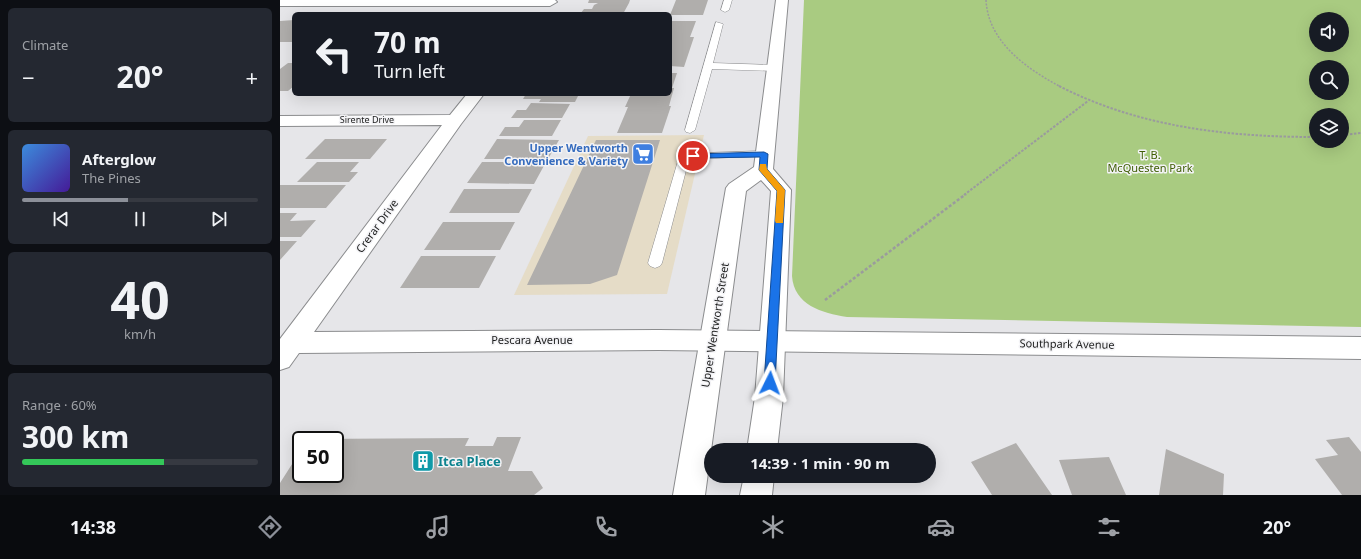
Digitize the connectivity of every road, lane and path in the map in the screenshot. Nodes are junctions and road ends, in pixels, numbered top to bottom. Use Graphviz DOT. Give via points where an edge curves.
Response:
graph roads {
  1 [pos="728,0"];
  2 [pos="782,0"];
  3 [pos="986,0"];
  4 [pos="331,1"];
  5 [pos="551,1"];
  6 [pos="280,2"];
  7 [pos="725,10"];
  8 [pos="542,12"];
  9 [pos="719,24"];
  10 [pos="708,66"];
  11 [pos="775,68"];
  12 [pos="474,96"];
  13 [pos="1088,101"];
  14 [pos="454,120"];
  15 [pos="280,121"];
  16 [pos="690,130"];
  17 [pos="1361,133"];
  18 [pos="1349,134"];
  19 [pos="1309,137"];
  20 [pos="763,162"];
  21 [pos="655,263"];
  22 [pos="825,300"];
  23 [pos="712,340"];
  24 [pos="772,341"];
  25 [pos="1361,348"];
  26 [pos="286,351"];
  27 [pos="763,443"];
  28 [pos="758,483"];
  29 [pos="689,495"];
  30 [pos="756,495"];
  1 -- 7 [label="lane"];
  2 -- 11 [label="street"];
  3 -- 13 [label="path" via="989,21 998,38 1009,50 1046,79"];
  4 -- 5 [label="street"];
  4 -- 6 [label="street"];
  5 -- 8 [label="street"];
  9 -- 10 [label="lane"];
  10 -- 11 [label="lane"];
  10 -- 16 [label="lane"];
  11 -- 20 [label="street"];
  12 -- 14 [label="street, Crerar Drive"];
  13 -- 19 [label="path" via="1129,116 1218,133"];
  13 -- 22 [label="path"];
  14 -- 15 [label="street, Sirente Drive"];
  14 -- 26 [label="street, Crerar Drive"];
  17 -- 18 [label="path"];
  20 -- 21 [label="lane" via="684,156"];
  20 -- 23 [label="street, Upper Wentworth Street" via="736,188"];
  20 -- 24 [label="street" via="781,190"];
  23 -- 24 [label="street, Pescara Avenue"];
  23 -- 26 [label="street, Pescara Avenue"];
  23 -- 29 [label="street, Upper Wentworth Street"];
  24 -- 25 [label="street, Southpark Avenue"];
  24 -- 27 [label="street"];
  28 -- 30 [label="street"];
}
